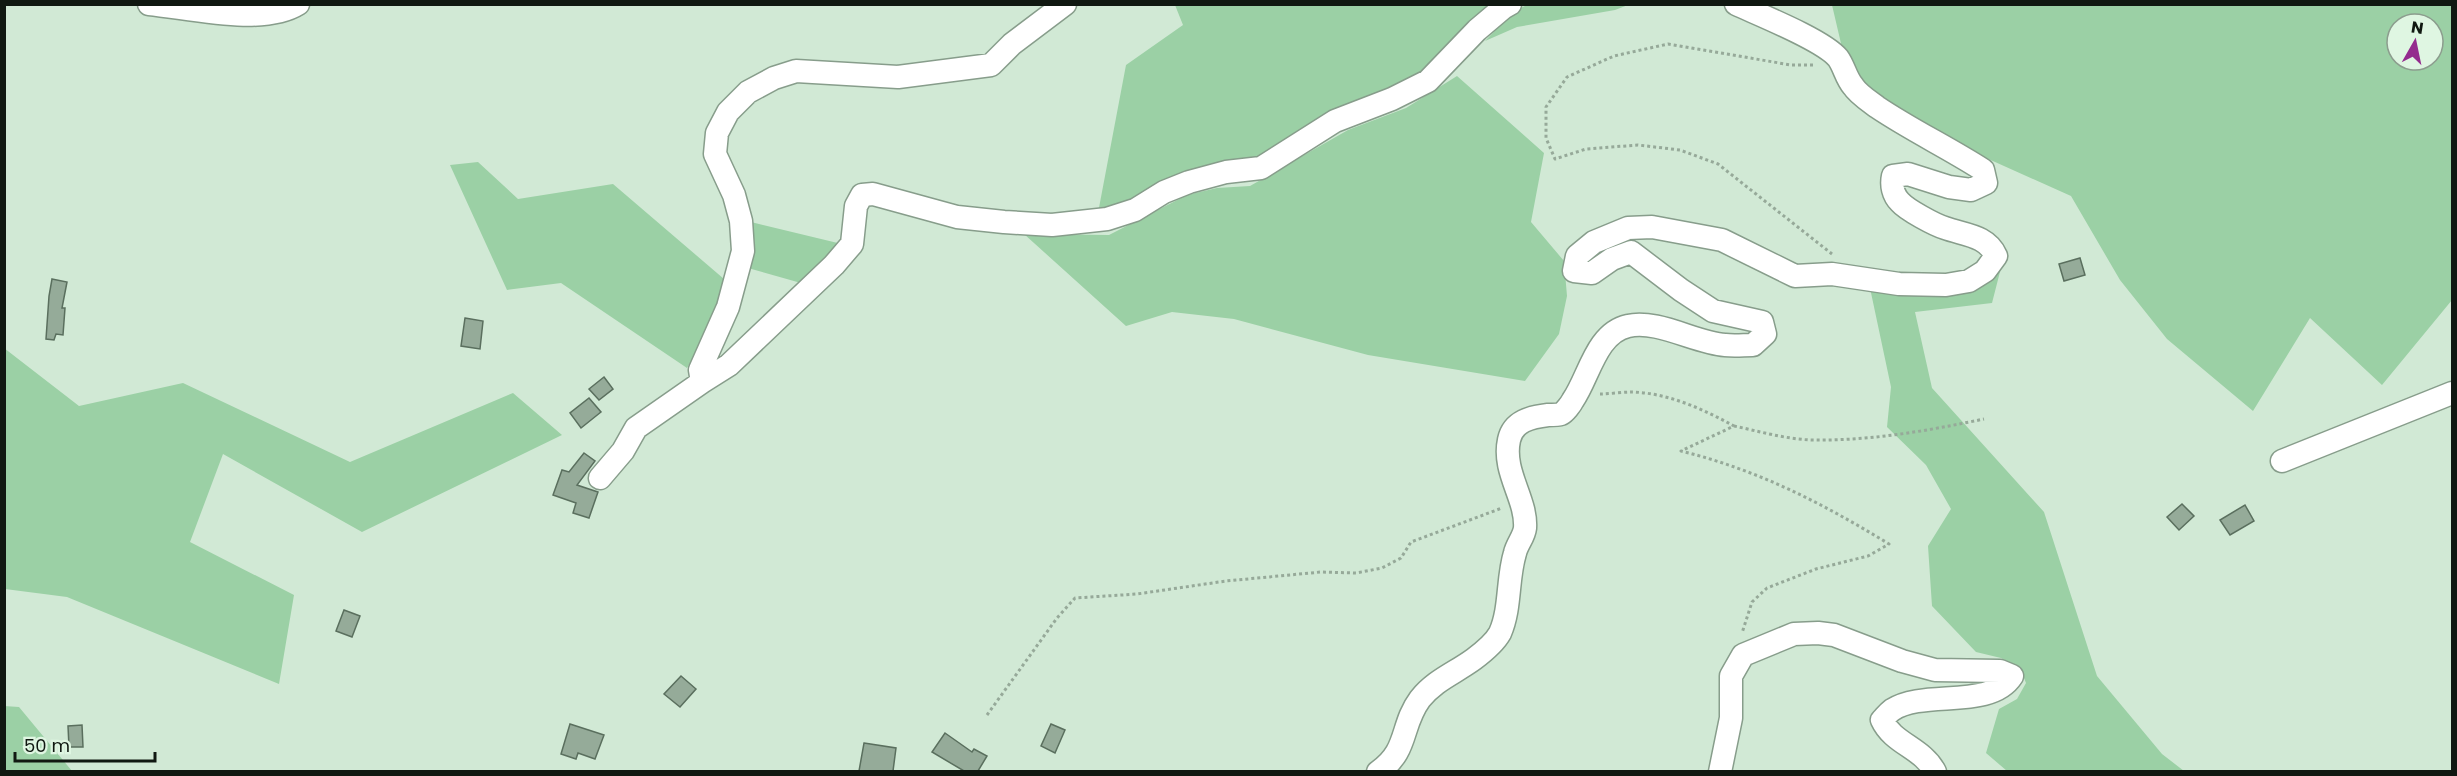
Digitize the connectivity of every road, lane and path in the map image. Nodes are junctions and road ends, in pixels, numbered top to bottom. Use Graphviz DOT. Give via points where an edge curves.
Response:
graph roads {
  1 [pos="149,4"];
  2 [pos="298,4"];
  3 [pos="1065,4"];
  4 [pos="1510,4"];
  5 [pos="1736,4"];
  6 [pos="1838,57"];
  7 [pos="1839,259"];
  8 [pos="702,382"];
  9 [pos="2452,393"];
  10 [pos="1573,401"];
  11 [pos="1984,419"];
  12 [pos="1734,426"];
  13 [pos="2282,461"];
  14 [pos="600,478"];
  15 [pos="1520,501"];
  16 [pos="1743,655"];
  17 [pos="987,715"];
  18 [pos="1378,771"];
  19 [pos="1720,771"];
  20 [pos="1935,771"];
  1 -- 2 [label="street" via="239,15 276,14"];
  3 -- 8 [label="street" via="991,65 898,77 796,71 748,92 728,112 717,133 715,154 741,221 743,251 728,307 700,370"];
  4 -- 8 [label="street" via="1477,30 1428,81 1335,121 1262,168 1189,182 1135,210 1107,219 1052,225 1004,222 957,217 873,194 862,195 856,206 852,244 729,365"];
  5 -- 6 [label="street" via="1816,42"];
  6 -- 7 [label="path" via="1823,65 1791,65 1668,44 1614,56 1567,77 1546,106 1546,138 1555,159 1586,149 1638,145 1680,150 1718,164"];
  6 -- 10 [label="street" via="1853,87 1878,107 1983,170 1986,183 1971,190 1908,174 1893,176 1891,185 1900,202 1923,216 1992,246 1996,256 1985,271 1969,281 1946,285 1899,284 1832,274 1795,276 1722,240 1652,227 1628,228 1594,242 1577,256 1574,271 1592,273 1631,252 1713,311 1762,322 1765,334 1753,345 1724,345 1668,330 1629,325 1613,332 1599,349"];
  8 -- 14 [label="street" via="636,428"];
  9 -- 13 [label="street"];
  10 -- 12 [label="path" via="1598,394 1633,392 1672,399"];
  10 -- 15 [label="street" via="1561,414 1526,420 1513,428 1508,441 1509,460"];
  11 -- 12 [label="path" via="1874,439 1808,440"];
  12 -- 16 [label="path" via="1681,451 1772,480 1889,544 1869,556 1816,569 1767,588 1752,602 1741,635"];
  15 -- 17 [label="path" via="1411,542 1401,558 1364,571 1075,598"];
  15 -- 18 [label="street" via="1525,530 1515,551 1499,635 1473,660 1436,682 1420,699 1407,720 1403,741 1391,763"];
  16 -- 19 [label="street" via="1731,676 1731,718"];
  16 -- 20 [label="street" via="1794,634 1818,633 1935,670 2000,671 2012,676 2006,685 1992,692 1909,705 1893,710 1882,720 1886,730 1919,752"];
}
